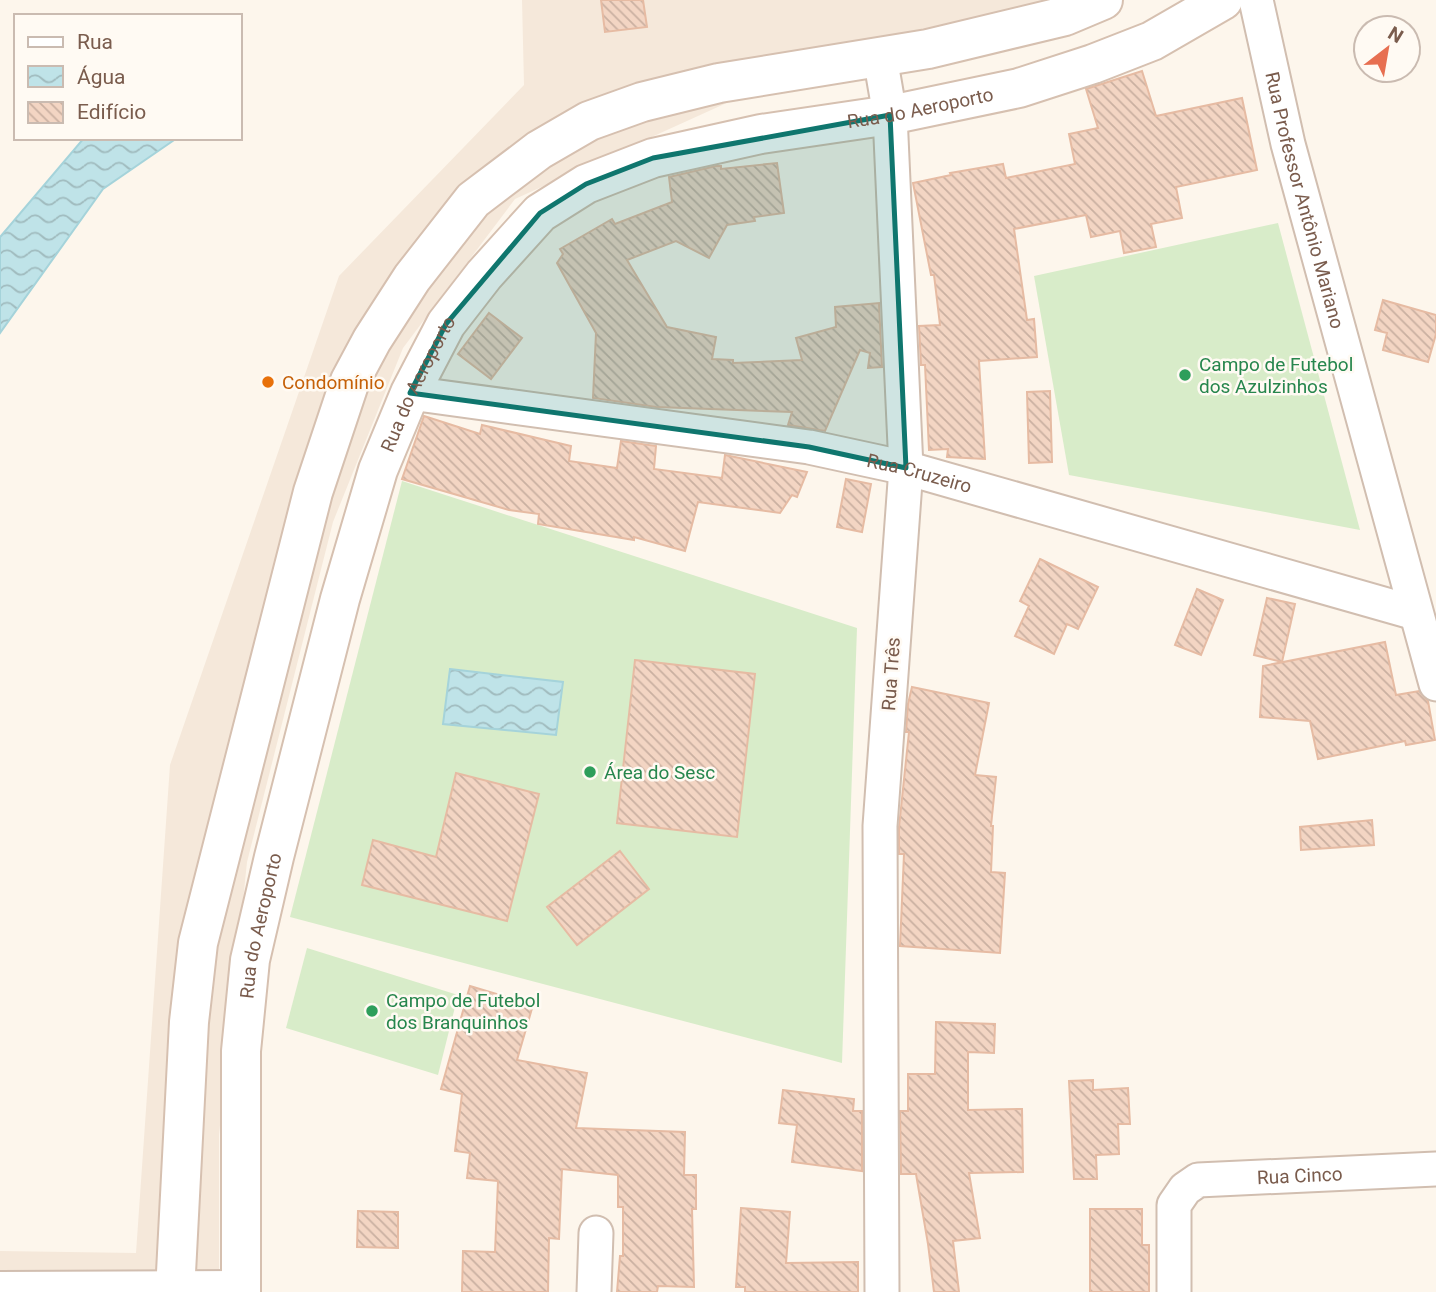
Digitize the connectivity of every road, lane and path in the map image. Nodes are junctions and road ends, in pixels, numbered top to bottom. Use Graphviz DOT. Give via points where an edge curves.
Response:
graph roads {
  1 [pos="1103,0"];
  2 [pos="1223,0"];
  3 [pos="1256,0"];
  4 [pos="880,57"];
  5 [pos="891,115"];
  6 [pos="410,393"];
  7 [pos="906,468"];
  8 [pos="1415,613"];
  9 [pos="1436,684"];
  10 [pos="1436,1169"];
  11 [pos="596,1233"];
  12 [pos="175,1290"];
  13 [pos="0,1291"];
  14 [pos="241,1291"];
  15 [pos="594,1292"];
  16 [pos="882,1292"];
  17 [pos="1174,1292"];
  1 -- 4 [label="main road" via="1065,16"];
  2 -- 5 [label="main road, Rua do Aeroporto" via="1152,41 1093,64 1019,88"];
  3 -- 8 [label="street, Rua Professor Antônio Mariano" via="1288,144"];
  4 -- 5 [label="street, Rua Três"];
  4 -- 12 [label="main road" via="719,83 589,121 539,150 473,200 412,278 372,340 351,381 313,492 198,943 189,1022"];
  5 -- 6 [label="main road, Rua do Aeroporto" via="761,134 653,158 586,184 540,213 484,275 446,324"];
  5 -- 7 [label="street, Rua Três"];
  6 -- 7 [label="street, Rua Cruzeiro" via="808,447"];
  6 -- 14 [label="main road, Rua do Aeroporto" via="378,470 340,599 250,960 241,1051"];
  7 -- 8 [label="street, Rua Cruzeiro"];
  7 -- 16 [label="street, Rua Três" via="880,826"];
  8 -- 9 [label="street, Rua Professor Antônio Mariano"];
  10 -- 17 [label="street, Rua Cinco" via="1198,1180 1174,1205"];
  11 -- 15 [label="street"];
  12 -- 13 [label="main road"];
  12 -- 14 [label="main road"];
}
